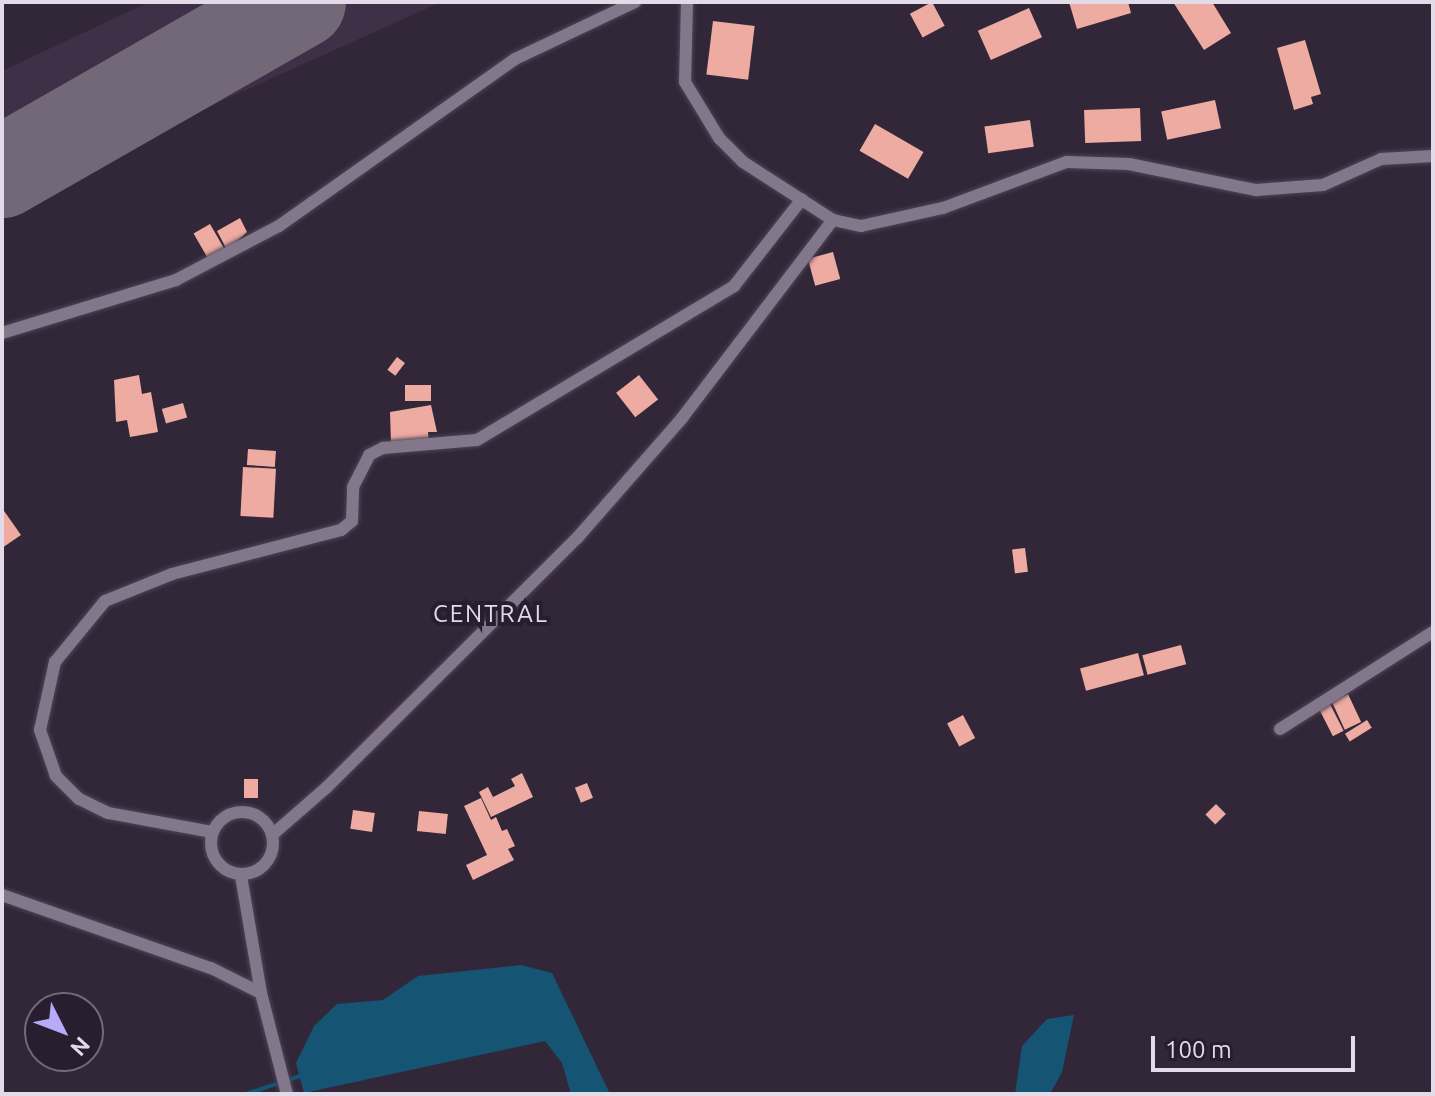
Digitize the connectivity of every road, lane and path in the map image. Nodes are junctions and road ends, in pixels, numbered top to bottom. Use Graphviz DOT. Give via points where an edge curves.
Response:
graph roads {
  1 [pos="635,2"];
  2 [pos="687,2"];
  3 [pos="1433,156"];
  4 [pos="802,199"];
  5 [pos="833,220"];
  6 [pos="2,333"];
  7 [pos="1433,632"];
  8 [pos="1280,729"];
  9 [pos="212,832"];
  10 [pos="272,835"];
  11 [pos="241,876"];
  12 [pos="2,895"];
  13 [pos="261,993"];
  14 [pos="287,1094"];
  1 -- 6 [label="street" via="515,59 279,226 176,280"];
  2 -- 4 [label="street" via="685,82 727,146"];
  3 -- 5 [label="street" via="1381,159 1323,185 1256,190 1129,164 1067,162 929,211 861,226"];
  4 -- 5 [label="street"];
  4 -- 9 [label="street" via="734,286 477,440 383,448 369,455 353,487 352,521 341,530 172,574 105,601 55,662 40,730 56,776 79,799 108,813"];
  5 -- 10 [label="street" via="682,418 578,537"];
  7 -- 8 [label="street"];
  9 -- 10 [label="street" via="227,815 249,812 269,824"];
  9 -- 11 [label="street" via="211,854 223,869"];
  10 -- 11 [label="street" via="274,848 264,866"];
  11 -- 13 [label="street"];
  12 -- 13 [label="street" via="211,968"];
  13 -- 14 [label="street"];
}
